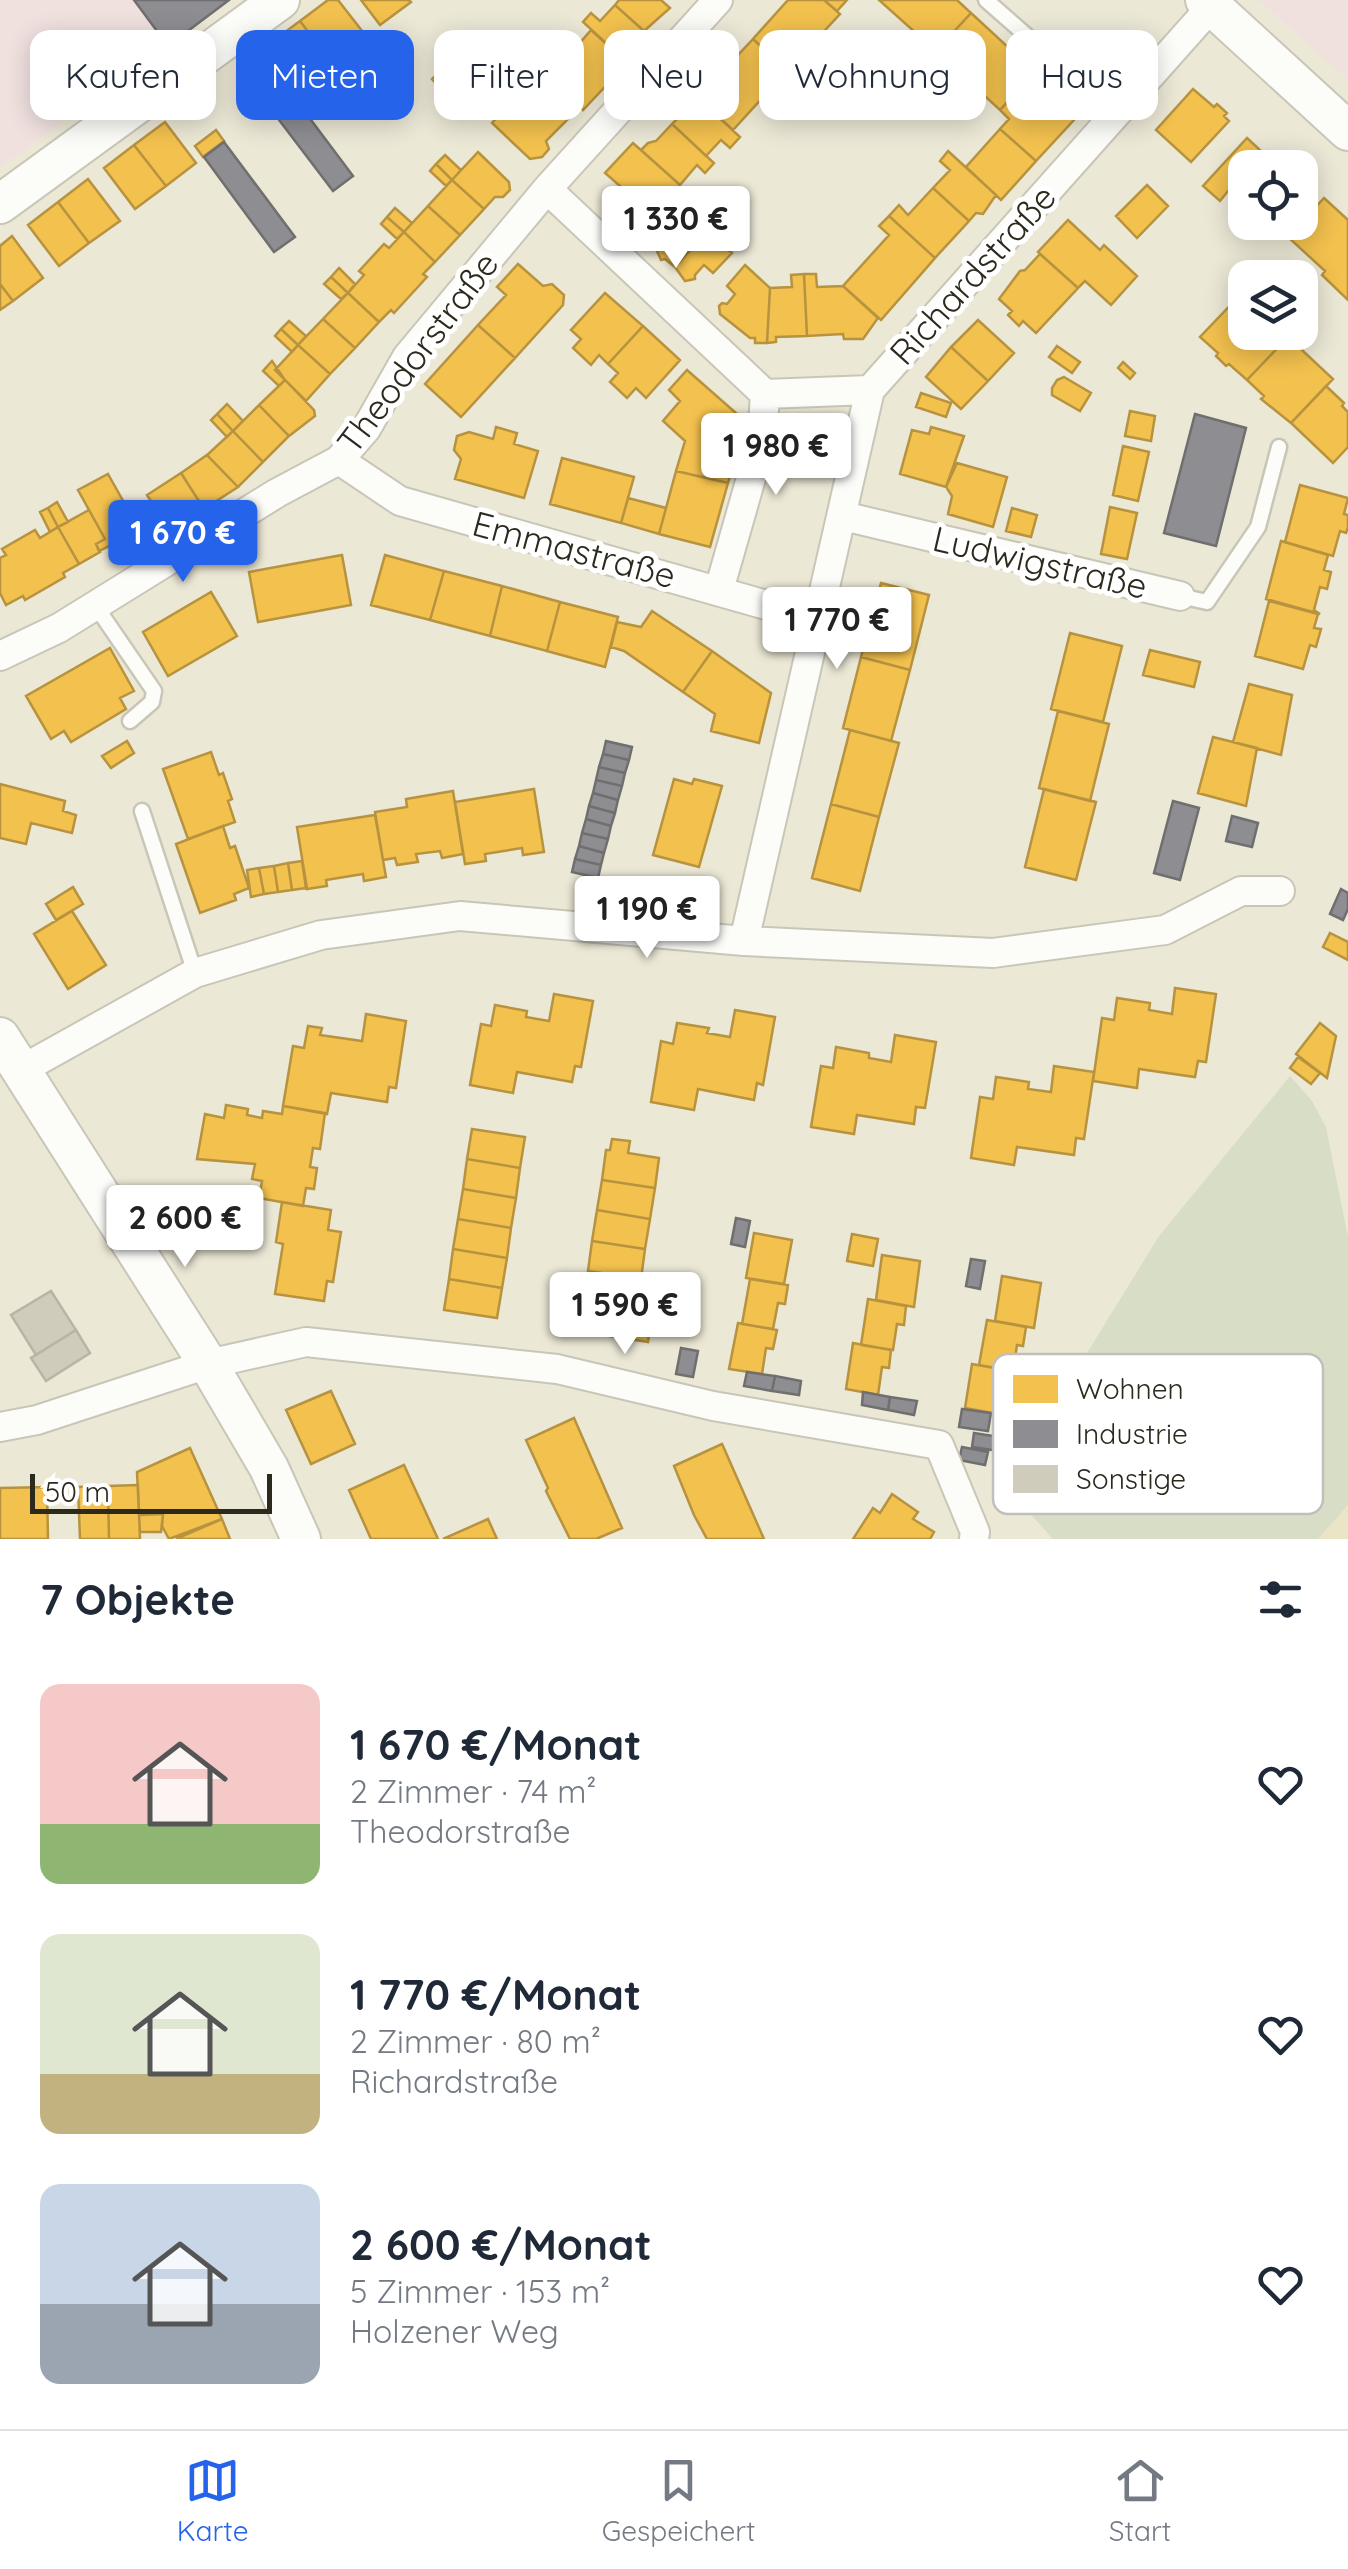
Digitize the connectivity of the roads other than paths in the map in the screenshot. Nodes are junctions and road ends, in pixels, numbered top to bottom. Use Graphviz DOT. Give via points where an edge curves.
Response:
graph roads {
  1 [pos="280,0"];
  2 [pos="718,0"];
  3 [pos="986,0"];
  4 [pos="1209,3"];
  5 [pos="1020,30"];
  6 [pos="1348,131"];
  7 [pos="547,189"];
  8 [pos="0,204"];
  9 [pos="870,390"];
  10 [pos="765,394"];
  11 [pos="1279,447"];
  12 [pos="339,460"];
  13 [pos="842,516"];
  14 [pos="719,590"];
  15 [pos="1180,596"];
  16 [pos="95,605"];
  17 [pos="819,620"];
  18 [pos="0,656"];
  19 [pos="130,721"];
  20 [pos="142,811"];
  21 [pos="1280,891"];
  22 [pos="744,941"];
  23 [pos="195,974"];
  24 [pos="0,1037"];
  25 [pos="20,1070"];
  26 [pos="208,1364"];
  27 [pos="0,1427"];
  28 [pos="971,1527"];
  29 [pos="301,1539"];
  1 -- 8 [label="main road"];
  2 -- 7 [label="street, Theodorstraße"];
  3 -- 5 [label="lane"];
  4 -- 6 [label="main road"];
  4 -- 9 [label="street, Richardstraße"];
  7 -- 10 [label="street"];
  7 -- 12 [label="street, Theodorstraße" via="407,356 366,429"];
  9 -- 10 [label="street"];
  9 -- 13 [label="street, Richardstraße"];
  10 -- 14 [label="street" via="762,440"];
  11 -- 15 [label="lane" via="1258,527 1208,602"];
  12 -- 14 [label="street, Emmastraße" via="400,502"];
  12 -- 16 [label="street, Theodorstraße"];
  13 -- 15 [label="street, Ludwigstraße"];
  13 -- 17 [label="street, Richardstraße"];
  14 -- 17 [label="street, Emmastraße"];
  16 -- 18 [label="street, Theodorstraße"];
  16 -- 19 [label="lane" via="154,691 152,702"];
  17 -- 22 [label="street, Richardstraße"];
  20 -- 23 [label="lane"];
  21 -- 22 [label="street" via="1241,891 1165,930 993,953"];
  22 -- 23 [label="street" via="460,916 321,934"];
  23 -- 25 [label="street"];
  24 -- 25 [label="main road"];
  25 -- 26 [label="main road"];
  26 -- 27 [label="street"];
  26 -- 28 [label="street" via="306,1342 538,1367 712,1406 939,1445"];
  26 -- 29 [label="main road" via="270,1468"];
}
